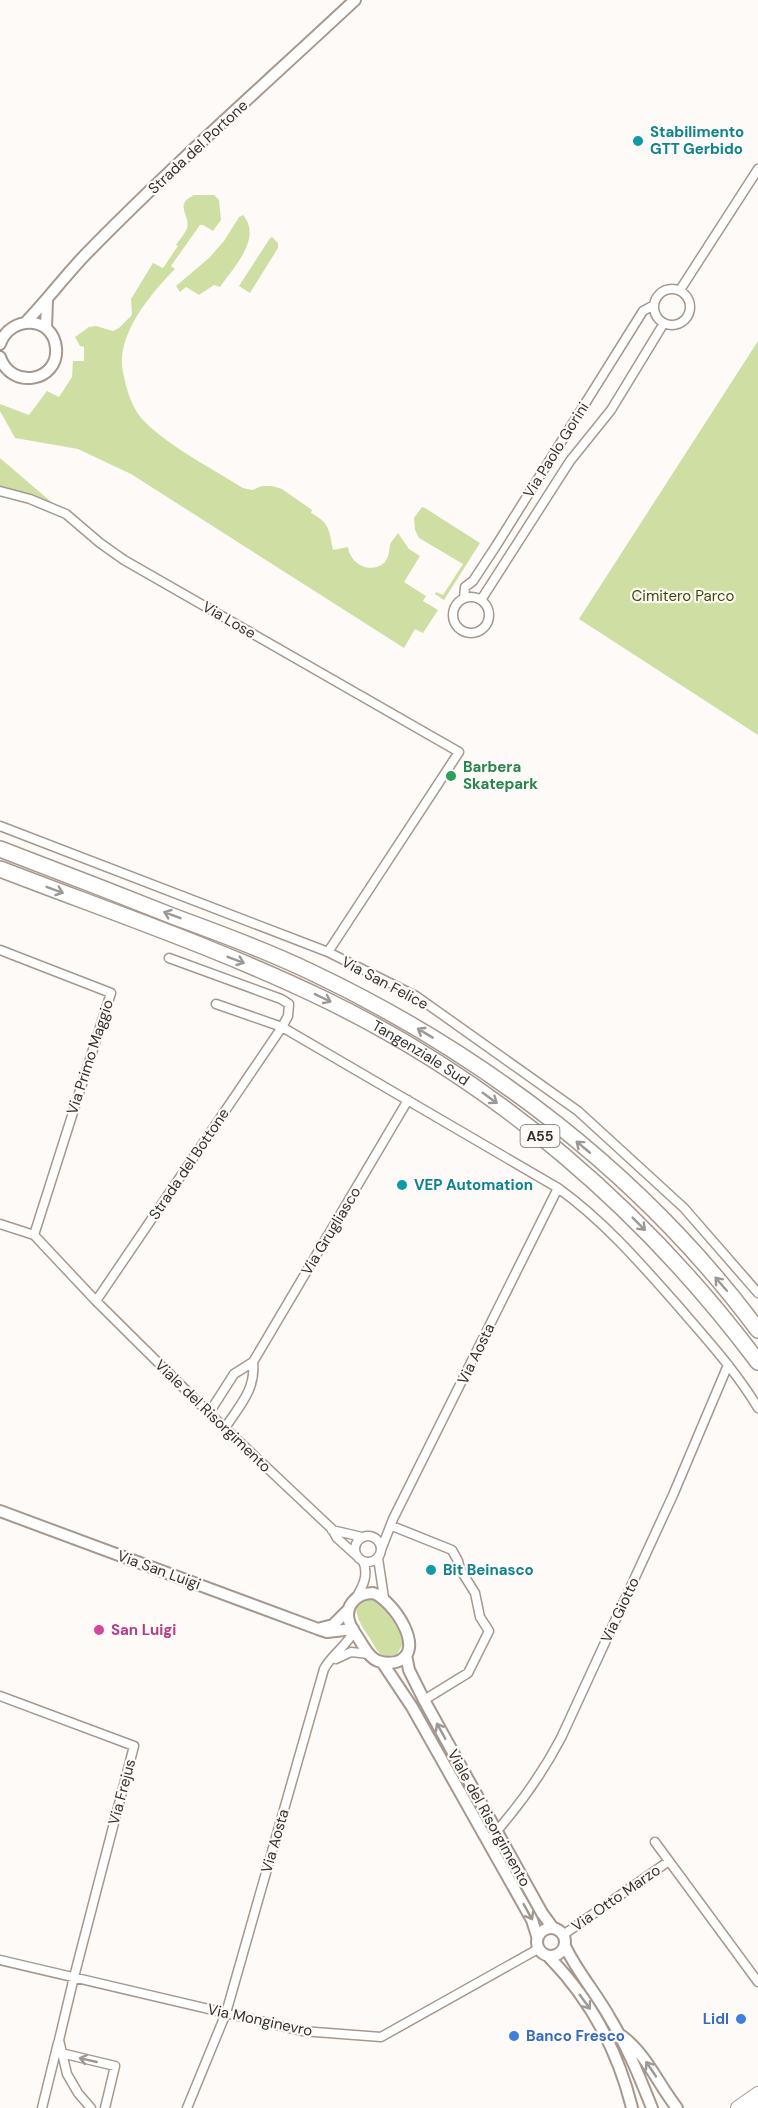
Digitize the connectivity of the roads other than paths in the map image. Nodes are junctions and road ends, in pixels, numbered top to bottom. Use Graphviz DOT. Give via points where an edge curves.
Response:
graph roads {
  1 [pos="355,0"];
  2 [pos="758,169"];
  3 [pos="680,290"];
  4 [pos="47,300"];
  5 [pos="654,305"];
  6 [pos="26,322"];
  7 [pos="664,323"];
  8 [pos="46,328"];
  9 [pos="0,344"];
  10 [pos="0,357"];
  11 [pos="0,373"];
  12 [pos="12,374"];
  13 [pos="0,491"];
  14 [pos="464,598"];
  15 [pos="481,600"];
  16 [pos="0,826"];
  17 [pos="0,849"];
  18 [pos="0,869"];
  19 [pos="0,950"];
  20 [pos="328,952"];
  21 [pos="169,958"];
  22 [pos="216,1004"];
  23 [pos="282,1027"];
  24 [pos="408,1100"];
  25 [pos="558,1188"];
  26 [pos="0,1224"];
  27 [pos="34,1235"];
  28 [pos="758,1293"];
  29 [pos="96,1301"];
  30 [pos="758,1330"];
  31 [pos="253,1362"];
  32 [pos="758,1362"];
  33 [pos="728,1365"];
  34 [pos="758,1408"];
  35 [pos="209,1413"];
  36 [pos="225,1428"];
  37 [pos="0,1511"];
  38 [pos="392,1523"];
  39 [pos="332,1529"];
  40 [pos="372,1536"];
  41 [pos="362,1537"];
  42 [pos="379,1554"];
  43 [pos="361,1559"];
  44 [pos="356,1598"];
  45 [pos="384,1598"];
  46 [pos="348,1610"];
  47 [pos="318,1629"];
  48 [pos="353,1630"];
  49 [pos="369,1654"];
  50 [pos="406,1655"];
  51 [pos="382,1662"];
  52 [pos="324,1669"];
  53 [pos="0,1696"];
  54 [pos="426,1704"];
  55 [pos="416,1714"];
  56 [pos="467,1779"];
  57 [pos="456,1785"];
  58 [pos="496,1832"];
  59 [pos="488,1841"];
  60 [pos="655,1842"];
  61 [pos="669,1862"];
  62 [pos="553,1928"];
  63 [pos="537,1936"];
  64 [pos="564,1941"];
  65 [pos="538,1949"];
  66 [pos="549,1957"];
  67 [pos="0,1960"];
  68 [pos="74,1977"];
  69 [pos="758,1982"];
  70 [pos="226,2013"];
  71 [pos="619,2034"];
  72 [pos="59,2040"];
  73 [pos="61,2053"];
  74 [pos="758,2094"];
  75 [pos="42,2108"];
  76 [pos="91,2108"];
  77 [pos="105,2108"];
  78 [pos="187,2108"];
  79 [pos="632,2108"];
  80 [pos="652,2108"];
  81 [pos="677,2108"];
  82 [pos="738,2108"];
  1 -- 4 [label="street, Strada del Portone" via="137,203 67,274"];
  2 -- 3 [label="street"];
  3 -- 5 [label="street, Via Paolo Gorini" via="663,291"];
  3 -- 7 [label="street" via="688,298 689,313 677,324"];
  4 -- 6 [label="street, Strada del Portone"];
  4 -- 8 [label="street"];
  5 -- 7 [label="street" via="657,317"];
  5 -- 14 [label="street, Via Paolo Gorini" via="643,310 496,546 465,587"];
  6 -- 8 [label="street"];
  6 -- 9 [label="street" via="8,329"];
  7 -- 15 [label="street, Via Paolo Gorini" via="611,410 570,461"];
  8 -- 12 [label="street" via="56,348 52,365 38,377 29,379"];
  10 -- 12 [label="street"];
  11 -- 12 [label="street"];
  13 -- 20 [label="street, Via Lose" via="66,514 124,560 459,752"];
  14 -- 15 [label="street"];
  14 -- 15 [label="street" via="456,606 454,617 459,627 468,632 478,631 488,621 487,607"];
  16 -- 20 [label="street, Via San Felice"];
  30 -- 17 [label="highway, Tangenziale Sud / A55, one-way" via="676,1233 613,1172 522,1098 449,1047 309,971"];
  18 -- 32 [label="highway, Tangenziale Sud / A55, one-way" via="270,974 439,1063 509,1112 597,1184 687,1274"];
  19 -- 27 [label="street, Via Primo Maggio" via="111,993"];
  20 -- 28 [label="street, Via San Felice" via="416,996 578,1111 684,1208"];
  21 -- 23 [label="street, Strada del Bottone" via="286,1001 290,1008"];
  22 -- 23 [label="street"];
  23 -- 24 [label="street"];
  23 -- 29 [label="street, Strada del Bottone"];
  24 -- 25 [label="street"];
  24 -- 31 [label="street, Via Grugliasco"];
  25 -- 33 [label="street" via="633,1253"];
  25 -- 38 [label="street, Via Aosta"];
  26 -- 27 [label="street"];
  27 -- 29 [label="street"];
  29 -- 35 [label="street, Viale del Risorgimento"];
  31 -- 35 [label="street, Via Grugliasco" via="234,1374"];
  31 -- 36 [label="street, Via Grugliasco" via="252,1386"];
  33 -- 34 [label="street"];
  33 -- 58 [label="street, Via Giotto" via="561,1738 544,1769"];
  35 -- 36 [label="street, Viale del Risorgimento"];
  36 -- 39 [label="street, Viale del Risorgimento"];
  37 -- 47 [label="street, Via San Luigi"];
  38 -- 40 [label="street, Via Aosta"];
  38 -- 42 [label="street, Via Aosta"];
  38 -- 54 [label="street" via="452,1550 475,1593 480,1617 489,1631 468,1673"];
  39 -- 41 [label="street, Viale del Risorgimento"];
  39 -- 43 [label="street, Viale del Risorgimento"];
  40 -- 41 [label="street, Viale del Risorgimento"];
  40 -- 42 [label="street, Viale del Risorgimento" via="378,1540"];
  41 -- 43 [label="street" via="355,1546"];
  42 -- 43 [label="street" via="371,1562"];
  42 -- 45 [label="street, Viale del Risorgimento"];
  43 -- 44 [label="street" via="366,1568 365,1579"];
  44 -- 45 [label="street" via="373,1593"];
  44 -- 46 [label="street"];
  45 -- 50 [label="street, Viale del Risorgimento" via="408,1633 410,1646"];
  46 -- 47 [label="street" via="333,1625"];
  46 -- 48 [label="street, Viale del Risorgimento"];
  47 -- 48 [label="street, Via San Luigi"];
  48 -- 49 [label="street, Viale del Risorgimento"];
  48 -- 52 [label="street, Via Aosta" via="347,1644"];
  49 -- 51 [label="street, Viale del Risorgimento"];
  49 -- 52 [label="street" via="344,1654"];
  50 -- 51 [label="street" via="396,1662"];
  50 -- 54 [label="street, Viale del Risorgimento"];
  51 -- 55 [label="street, Viale del Risorgimento"];
  52 -- 70 [label="street, Via Aosta"];
  53 -- 68 [label="street, Via Frejus" via="134,1746"];
  54 -- 55 [label="street"];
  56 -- 54 [label="street, Viale del Risorgimento, one-way"];
  55 -- 57 [label="street, Viale del Risorgimento"];
  56 -- 57 [label="street"];
  56 -- 58 [label="street, Viale del Risorgimento"];
  57 -- 59 [label="street, Viale del Risorgimento"];
  58 -- 59 [label="street, Via Giotto"];
  58 -- 62 [label="street, Viale del Risorgimento"];
  59 -- 63 [label="street, Viale del Risorgimento, one-way"];
  60 -- 61 [label="street, Via Otto Marzo"];
  61 -- 64 [label="street, Via Otto Marzo"];
  61 -- 69 [label="street, Via Otto Marzo"];
  62 -- 63 [label="street"];
  62 -- 64 [label="street"];
  63 -- 65 [label="street"];
  64 -- 66 [label="street" via="560,1953"];
  64 -- 71 [label="street" via="572,1961"];
  65 -- 66 [label="street"];
  65 -- 70 [label="street, Via Monginevro" via="381,2037 302,2031"];
  66 -- 79 [label="street, one-way" via="608,2038"];
  67 -- 68 [label="street, Via Monginevro"];
  68 -- 70 [label="street, Via Monginevro"];
  68 -- 72 [label="street"];
  70 -- 78 [label="street, Via Aosta"];
  71 -- 80 [label="street"];
  81 -- 71 [label="street, one-way" via="633,2045"];
  72 -- 73 [label="street"];
  72 -- 75 [label="street"];
  73 -- 76 [label="street" via="72,2084"];
  77 -- 73 [label="street, one-way" via="115,2066"];
  74 -- 82 [label="main road"];
}
